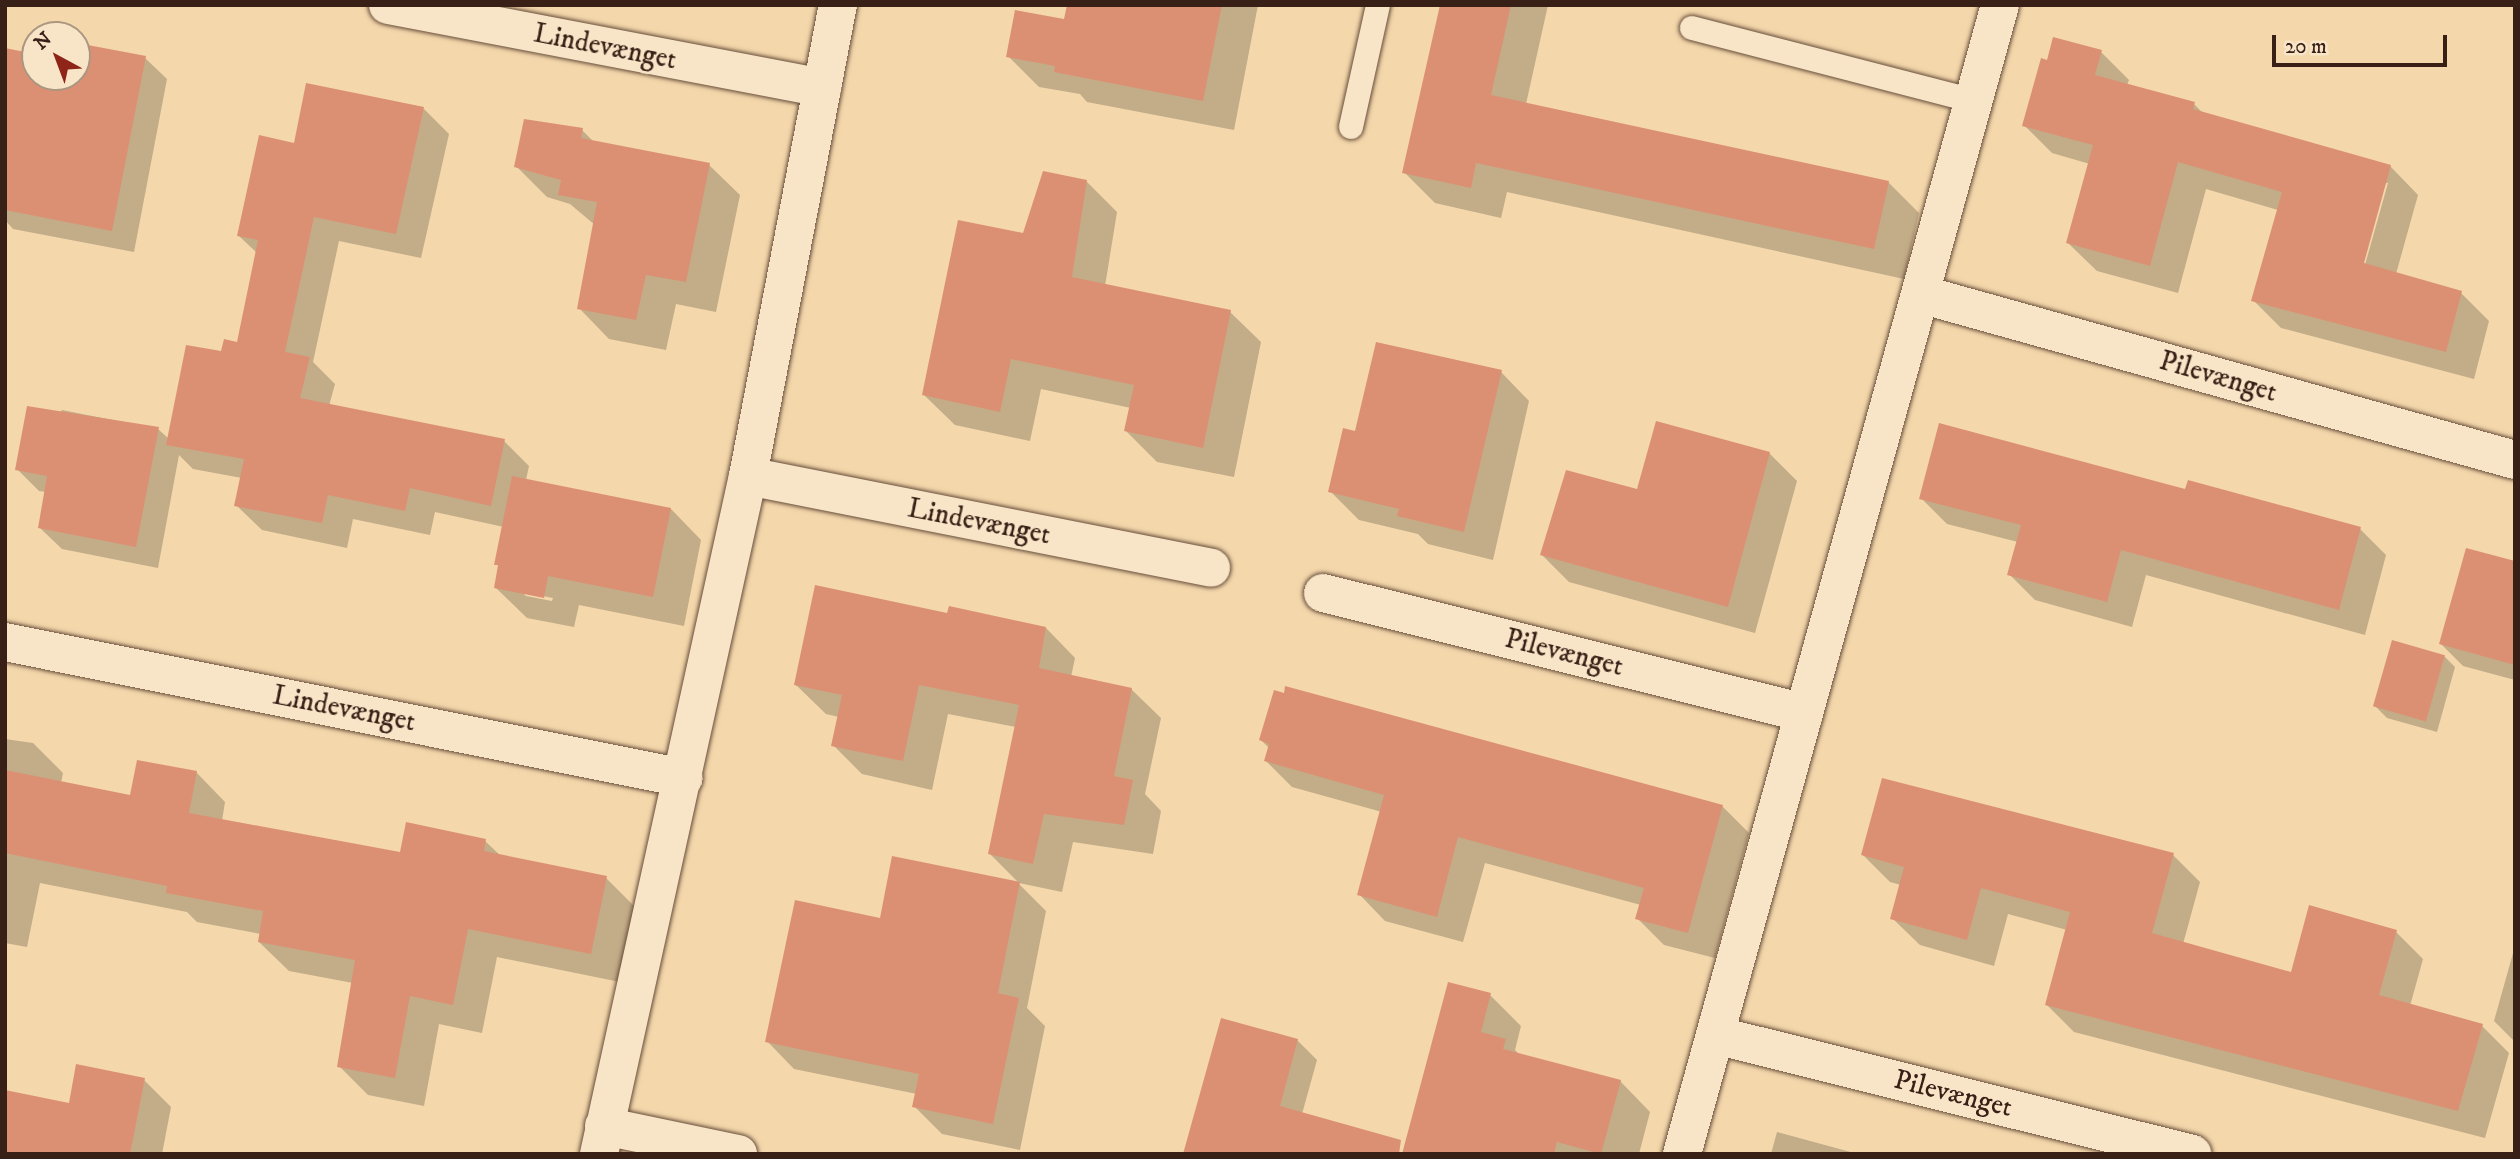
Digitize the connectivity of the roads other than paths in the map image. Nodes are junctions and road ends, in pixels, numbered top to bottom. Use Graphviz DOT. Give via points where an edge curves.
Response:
graph roads {
  1 [pos="388,5"];
  2 [pos="838,5"];
  3 [pos="1378,5"];
  4 [pos="2000,5"];
  5 [pos="1692,28"];
  6 [pos="822,88"];
  7 [pos="1974,101"];
  8 [pos="1351,127"];
  9 [pos="1920,294"];
  10 [pos="2515,460"];
  11 [pos="748,476"];
  12 [pos="1211,568"];
  13 [pos="1323,593"];
  14 [pos="5,642"];
  15 [pos="1804,713"];
  16 [pos="683,778"];
  17 [pos="1715,1035"];
  18 [pos="602,1140"];
  19 [pos="738,1154"];
  20 [pos="1682,1154"];
  21 [pos="2192,1154"];
  1 -- 6 [label="street, Lindevænget"];
  2 -- 6 [label="street"];
  3 -- 8 [label="lane"];
  4 -- 7 [label="street"];
  5 -- 7 [label="lane"];
  6 -- 11 [label="street"];
  7 -- 9 [label="street"];
  9 -- 10 [label="street, Pilevænget"];
  9 -- 15 [label="street"];
  11 -- 12 [label="street, Lindevænget"];
  11 -- 16 [label="street"];
  13 -- 15 [label="street, Pilevænget"];
  14 -- 16 [label="street, Lindevænget"];
  15 -- 17 [label="street"];
  16 -- 18 [label="street"];
  17 -- 20 [label="street"];
  17 -- 21 [label="street, Pilevænget"];
  18 -- 19 [label="street"];
}
